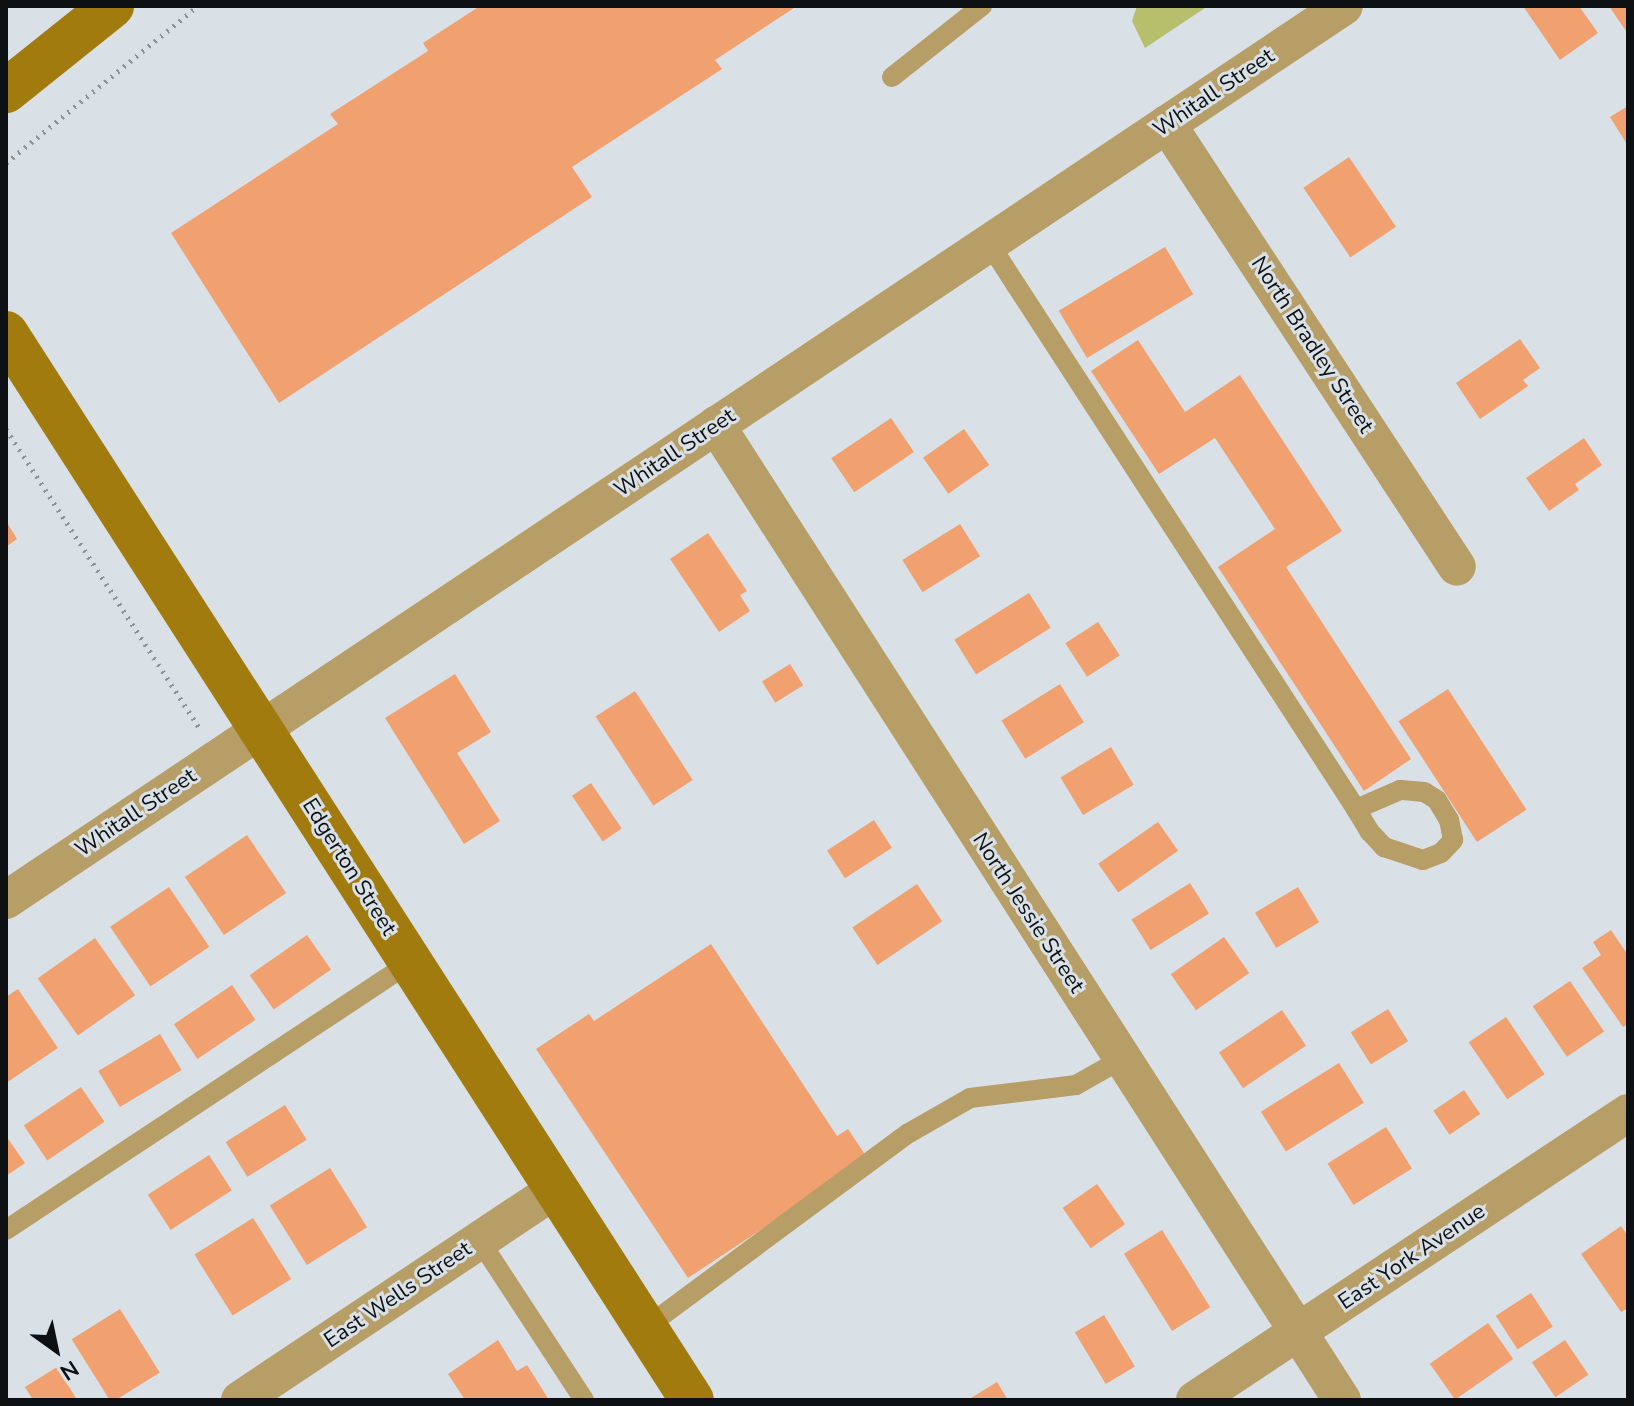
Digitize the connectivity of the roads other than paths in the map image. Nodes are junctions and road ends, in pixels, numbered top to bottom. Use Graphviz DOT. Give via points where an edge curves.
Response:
graph roads {
  1 [pos="112,6"];
  2 [pos="982,6"];
  3 [pos="1344,6"];
  4 [pos="892,77"];
  5 [pos="6,91"];
  6 [pos="1167,124"];
  7 [pos="989,243"];
  8 [pos="6,333"];
  9 [pos="716,425"];
  10 [pos="1457,567"];
  11 [pos="264,729"];
  12 [pos="1356,809"];
  13 [pos="6,900"];
  14 [pos="408,964"];
  15 [pos="1122,1059"];
  16 [pos="1628,1113"];
  17 [pos="555,1190"];
  18 [pos="6,1230"];
  19 [pos="480,1241"];
  20 [pos="645,1328"];
  21 [pos="1297,1332"];
  22 [pos="240,1400"];
  23 [pos="584,1400"];
  24 [pos="692,1400"];
  25 [pos="1195,1400"];
  26 [pos="1342,1400"];
  1 -- 5 [label="street"];
  2 -- 4 [label="lane"];
  3 -- 6 [label="street, Whitall Street"];
  6 -- 7 [label="street, Whitall Street"];
  6 -- 10 [label="street, North Bradley Street"];
  7 -- 9 [label="street, Whitall Street"];
  7 -- 12 [label="lane"];
  8 -- 11 [label="street, Edgerton Street"];
  9 -- 11 [label="street, Whitall Street"];
  9 -- 15 [label="street, North Jessie Street"];
  11 -- 13 [label="street, Whitall Street"];
  11 -- 14 [label="street, Edgerton Street"];
  12 -- 12 [label="lane" via="1400,790 1424,792 1437,800 1453,840 1441,853 1423,860 1403,855 1384,847"];
  14 -- 17 [label="street, Edgerton Street"];
  14 -- 18 [label="lane"];
  15 -- 20 [label="lane" via="1076,1085 970,1098 909,1133"];
  15 -- 21 [label="street, North Jessie Street"];
  16 -- 21 [label="street, East York Avenue"];
  17 -- 19 [label="street, East Wells Street"];
  17 -- 20 [label="street, Edgerton Street"];
  19 -- 22 [label="street, East Wells Street"];
  19 -- 23 [label="lane"];
  20 -- 24 [label="street, Edgerton Street"];
  21 -- 25 [label="street, East York Avenue"];
  21 -- 26 [label="street, North Jessie Street"];
}
